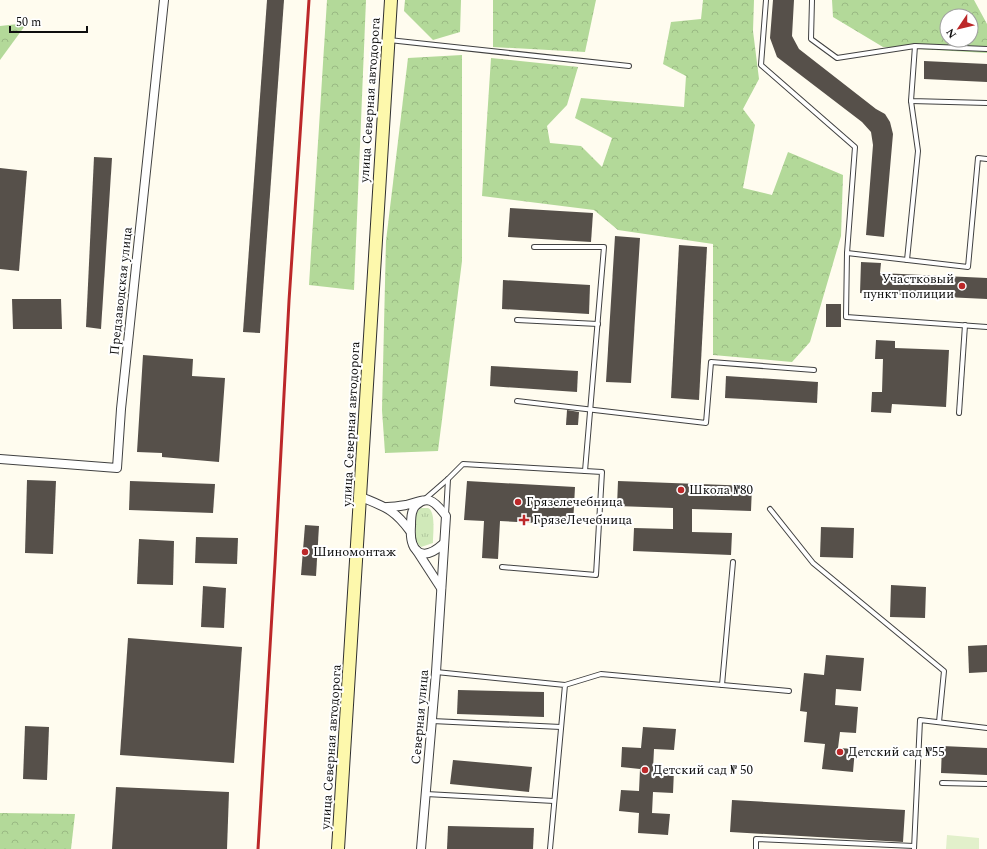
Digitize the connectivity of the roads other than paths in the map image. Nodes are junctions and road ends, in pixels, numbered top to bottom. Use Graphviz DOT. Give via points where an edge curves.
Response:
graph roads {
  1 [pos="164,0"];
  2 [pos="391,0"];
  3 [pos="766,0"];
  4 [pos="812,0"];
  5 [pos="388,40"];
  6 [pos="914,46"];
  7 [pos="987,48"];
  8 [pos="629,66"];
  9 [pos="911,101"];
  10 [pos="987,103"];
  11 [pos="987,159"];
  12 [pos="534,247"];
  13 [pos="847,253"];
  14 [pos="907,260"];
  15 [pos="517,320"];
  16 [pos="598,324"];
  17 [pos="965,325"];
  18 [pos="987,327"];
  19 [pos="814,370"];
  20 [pos="517,401"];
  21 [pos="590,410"];
  22 [pos="958,413"];
  23 [pos="0,458"];
  24 [pos="585,472"];
  25 [pos="448,479"];
  26 [pos="361,497"];
  27 [pos="424,499"];
  28 [pos="387,508"];
  29 [pos="770,509"];
  30 [pos="446,516"];
  31 [pos="410,531"];
  32 [pos="443,544"];
  33 [pos="416,550"];
  34 [pos="733,562"];
  35 [pos="502,567"];
  36 [pos="440,588"];
  37 [pos="436,672"];
  38 [pos="565,685"];
  39 [pos="722,685"];
  40 [pos="789,691"];
  41 [pos="432,721"];
  42 [pos="939,722"];
  43 [pos="561,727"];
  44 [pos="987,728"];
  45 [pos="942,783"];
  46 [pos="987,784"];
  47 [pos="426,794"];
  48 [pos="554,801"];
  49 [pos="914,848"];
  50 [pos="338,849"];
  51 [pos="421,849"];
  52 [pos="550,849"];
  53 [pos="756,849"];
  1 -- 23 [label="street, Предзаводская улица" via="117,468"];
  2 -- 5 [label="main road, улица Северная автодорога"];
  3 -- 13 [label="lane" via="761,65 855,147"];
  4 -- 6 [label="lane" via="811,39 837,58"];
  5 -- 8 [label="lane"];
  5 -- 26 [label="main road, улица Северная автодорога"];
  6 -- 7 [label="lane"];
  6 -- 9 [label="lane"];
  9 -- 10 [label="lane"];
  9 -- 14 [label="lane" via="918,151"];
  11 -- 14 [label="lane" via="978,158 968,267"];
  12 -- 16 [label="lane" via="604,247"];
  13 -- 14 [label="lane"];
  13 -- 17 [label="lane" via="846,317"];
  15 -- 16 [label="lane"];
  16 -- 21 [label="lane"];
  17 -- 18 [label="lane"];
  17 -- 22 [label="lane"];
  19 -- 21 [label="lane" via="711,362 706,423"];
  20 -- 21 [label="lane"];
  21 -- 24 [label="lane"];
  24 -- 25 [label="lane" via="463,464"];
  24 -- 35 [label="lane" via="602,472 596,575"];
  25 -- 27 [label="lane"];
  25 -- 30 [label="lane"];
  26 -- 28 [label="street"];
  26 -- 50 [label="main road, улица Северная автодорога"];
  27 -- 28 [label="street"];
  27 -- 30 [label="street" via="436,504"];
  27 -- 31 [label="street" via="413,510"];
  28 -- 31 [label="street" via="400,517"];
  29 -- 42 [label="lane" via="813,563 944,671"];
  30 -- 32 [label="street"];
  31 -- 33 [label="street" via="411,542"];
  32 -- 33 [label="street" via="429,554 422,554"];
  32 -- 36 [label="street, Северная улица"];
  33 -- 36 [label="street"];
  34 -- 39 [label="lane"];
  36 -- 37 [label="street, Северная улица"];
  37 -- 38 [label="lane"];
  37 -- 41 [label="street, Северная улица"];
  38 -- 39 [label="lane" via="601,674"];
  38 -- 43 [label="lane"];
  39 -- 40 [label="lane"];
  41 -- 43 [label="lane"];
  41 -- 47 [label="street, Северная улица"];
  42 -- 44 [label="lane"];
  42 -- 49 [label="lane" via="920,720"];
  43 -- 48 [label="lane"];
  45 -- 46 [label="lane"];
  47 -- 48 [label="lane"];
  47 -- 51 [label="street, Северная улица"];
  48 -- 52 [label="lane"];
  49 -- 53 [label="lane" via="756,839"];
}
